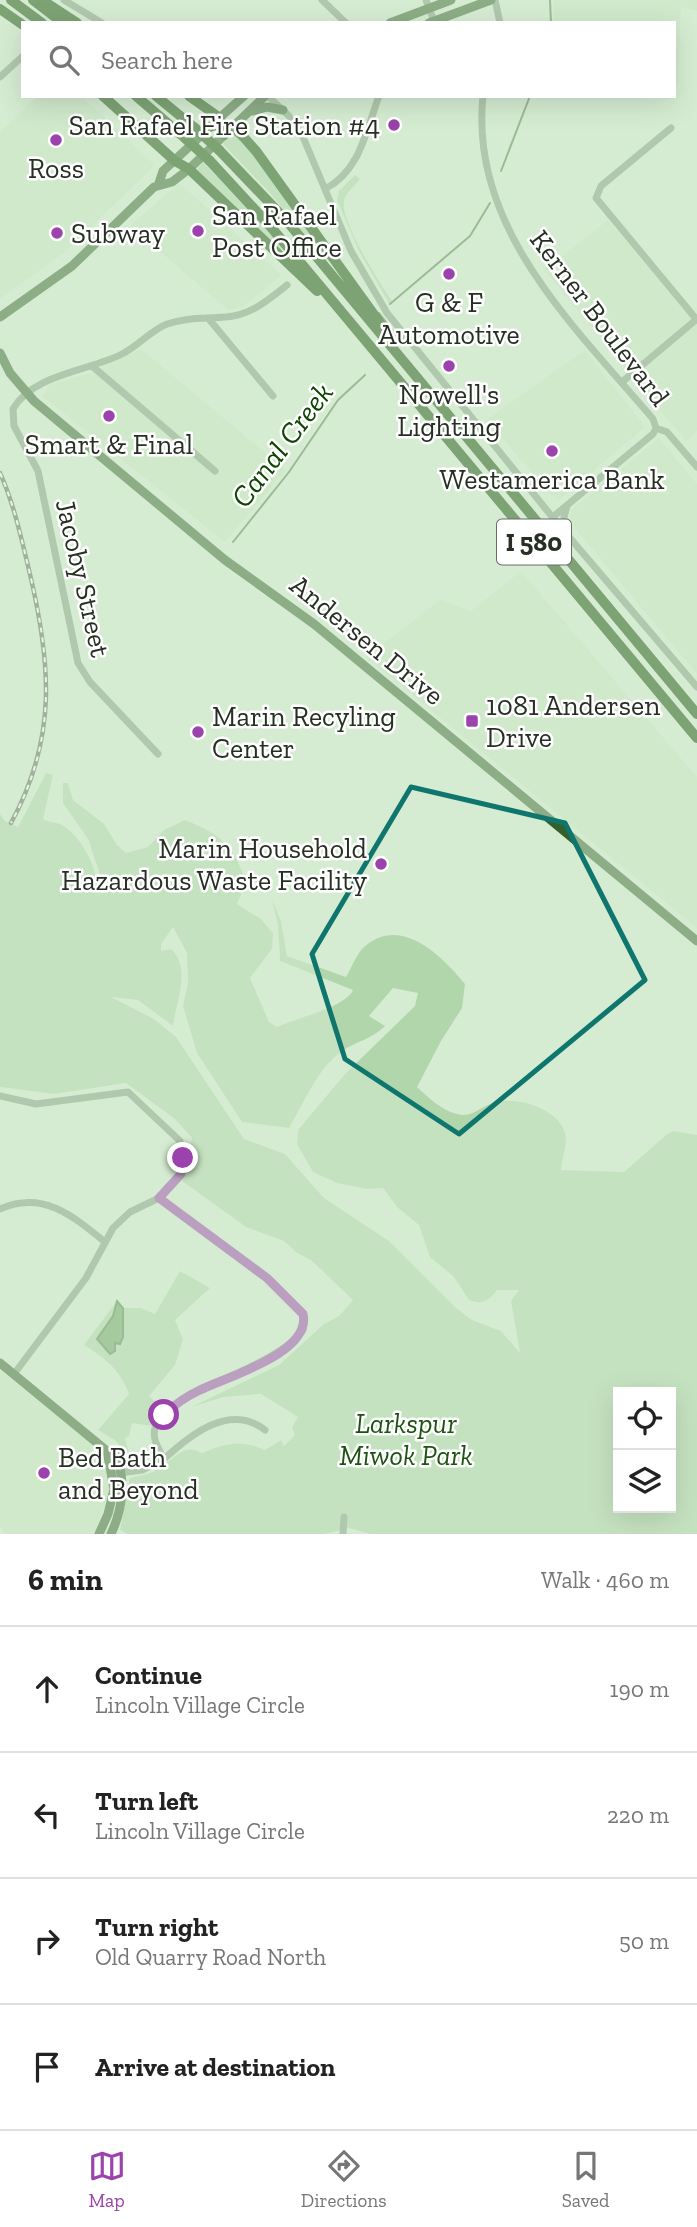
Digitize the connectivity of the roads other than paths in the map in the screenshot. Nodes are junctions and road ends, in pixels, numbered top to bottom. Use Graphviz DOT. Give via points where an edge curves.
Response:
graph roads {
  1 [pos="33,0"];
  2 [pos="42,0"];
  3 [pos="64,0"];
  4 [pos="322,0"];
  5 [pos="451,0"];
  6 [pos="493,0"];
  7 [pos="428,4"];
  8 [pos="19,5"];
  9 [pos="0,9"];
  10 [pos="34,21"];
  11 [pos="39,21"];
  12 [pos="60,21"];
  13 [pos="74,21"];
  14 [pos="99,21"];
  15 [pos="344,21"];
  16 [pos="394,21"];
  17 [pos="434,21"];
  18 [pos="499,21"];
  19 [pos="21,24"];
  20 [pos="21,58"];
  21 [pos="0,77"];
  22 [pos="107,98"];
  23 [pos="138,98"];
  24 [pos="158,98"];
  25 [pos="192,98"];
  26 [pos="265,98"];
  27 [pos="269,98"];
  28 [pos="378,98"];
  29 [pos="483,98"];
  30 [pos="233,101"];
  31 [pos="284,110"];
  32 [pos="248,113"];
  33 [pos="225,123"];
  34 [pos="210,127"];
  35 [pos="671,128"];
  36 [pos="224,135"];
  37 [pos="175,161"];
  38 [pos="188,169"];
  39 [pos="159,183"];
  40 [pos="325,189"];
  41 [pos="287,285"];
  42 [pos="3,314"];
  43 [pos="208,318"];
  44 [pos="697,320"];
  45 [pos="0,328"];
  46 [pos="371,346"];
  47 [pos="1,352"];
  48 [pos="92,366"];
  49 [pos="0,369"];
  50 [pos="10,373"];
  51 [pos="419,380"];
  52 [pos="622,382"];
  53 [pos="26,393"];
  54 [pos="273,396"];
  55 [pos="656,428"];
  56 [pos="697,467"];
  57 [pos="215,471"];
  58 [pos="567,506"];
  59 [pos="554,516"];
  60 [pos="567,531"];
  61 [pos="697,687"];
  62 [pos="697,714"];
  63 [pos="697,738"];
  64 [pos="158,754"];
  65 [pos="697,941"];
  66 [pos="0,1096"];
  67 [pos="159,1198"];
  68 [pos="0,1209"];
  69 [pos="105,1242"];
  70 [pos="0,1363"];
  71 [pos="14,1374"];
  72 [pos="265,1430"];
  73 [pos="164,1459"];
  74 [pos="117,1474"];
  75 [pos="344,1517"];
  76 [pos="99,1534"];
  77 [pos="111,1534"];
  78 [pos="343,1534"];
  1 -- 12 [label="highway"];
  2 -- 13 [label="highway"];
  3 -- 14 [label="street"];
  4 -- 15 [label="street"];
  5 -- 7 [label="main road"];
  6 -- 17 [label="main road"];
  6 -- 18 [label="street"];
  7 -- 16 [label="main road"];
  8 -- 10 [label="highway"];
  8 -- 11 [label="highway"];
  9 -- 19 [label="highway"];
  20 -- 21 [label="street"];
  22 -- 37 [label="highway"];
  23 -- 46 [label="highway, I 580, bridge" via="210,161 262,216"];
  24 -- 51 [label="highway, bridge" via="219,150 286,220"];
  25 -- 33 [label="highway"];
  26 -- 32 [label="main road"];
  27 -- 31 [label="street"];
  28 -- 40 [label="street" via="353,166"];
  29 -- 52 [label="street, Kerner Boulevard" via="485,159 511,236 539,281"];
  30 -- 33 [label="main road"];
  31 -- 32 [label="main road" via="267,107"];
  31 -- 40 [label="street" via="306,144"];
  32 -- 33 [label="main road"];
  33 -- 34 [label="highway"];
  33 -- 36 [label="highway"];
  33 -- 51 [label="highway" via="266,164"];
  34 -- 37 [label="main road"];
  35 -- 44 [label="street" via="598,188 596,198"];
  36 -- 38 [label="main road"];
  37 -- 38 [label="highway"];
  37 -- 39 [label="main road" via="163,171"];
  38 -- 39 [label="main road" via="169,183"];
  38 -- 46 [label="highway"];
  39 -- 42 [label="main road" via="72,266"];
  40 -- 59 [label="street" via="351,251 387,313"];
  41 -- 43 [label="street" via="246,313"];
  42 -- 45 [label="main road"];
  43 -- 48 [label="street" via="167,324 128,351"];
  43 -- 54 [label="street"];
  44 -- 52 [label="street"];
  46 -- 63 [label="highway, I 580"];
  47 -- 50 [label="main road, Andersen Drive"];
  48 -- 53 [label="street"];
  48 -- 57 [label="street"];
  49 -- 50 [label="main road, Andersen Drive"];
  50 -- 53 [label="main road, Andersen Drive"];
  51 -- 62 [label="highway, I 580"];
  52 -- 55 [label="street, Kerner Boulevard"];
  53 -- 64 [label="street, Jacoby Street" via="15,405 12,419 38,471 75,654 90,682"];
  53 -- 65 [label="main road, Andersen Drive" via="225,560 310,620"];
  55 -- 56 [label="street, Kerner Boulevard" via="667,432"];
  55 -- 58 [label="street"];
  58 -- 59 [label="street"];
  58 -- 60 [label="street"];
  59 -- 60 [label="street"];
  60 -- 61 [label="street"];
  66 -- 67 [label="street" via="36,1104 128,1092 180,1141 181,1174"];
  67 -- 69 [label="street" via="130,1212"];
  67 -- 73 [label="street" via="267,1278 303,1314 305,1322 299,1336 262,1364 201,1389 168,1411 155,1430"];
  68 -- 69 [label="street" via="23,1202 55,1206"];
  69 -- 71 [label="street" via="86,1278"];
  70 -- 71 [label="main road"];
  71 -- 74 [label="main road" via="107,1451 114,1452"];
  72 -- 73 [label="street" via="248,1421 227,1419 207,1427"];
  73 -- 74 [label="street" via="147,1469"];
  74 -- 76 [label="main road"];
  74 -- 77 [label="main road" via="121,1500"];
  75 -- 78 [label="street"];
}
